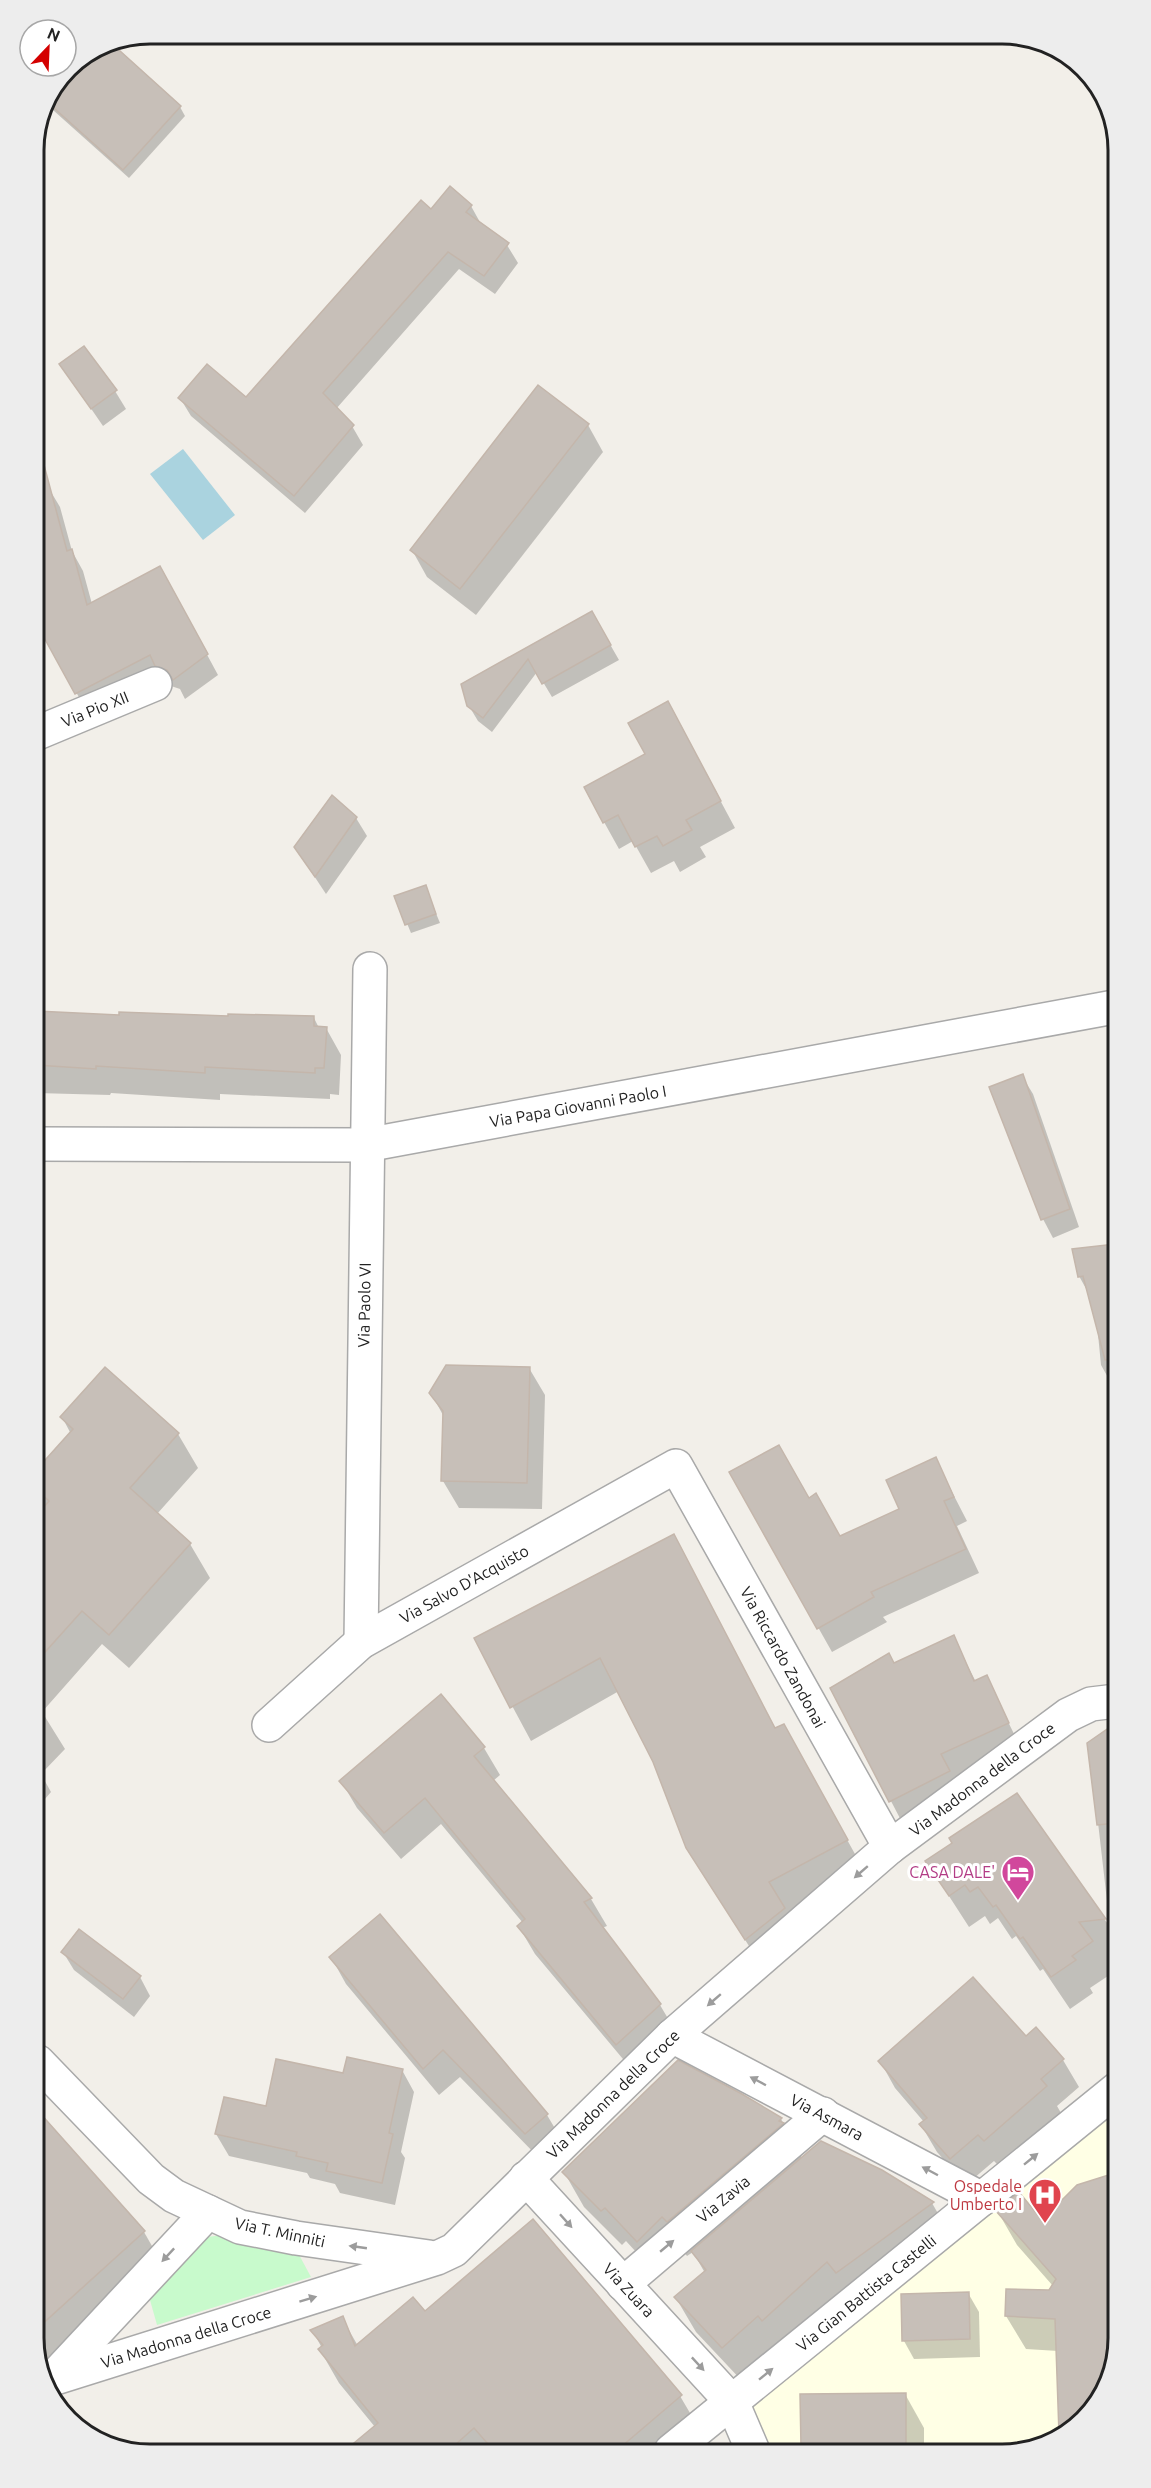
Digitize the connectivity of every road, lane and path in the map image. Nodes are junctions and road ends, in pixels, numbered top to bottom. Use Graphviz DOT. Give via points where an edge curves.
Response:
graph roads {
  1 [pos="155,684"];
  2 [pos="44,730"];
  3 [pos="370,969"];
  4 [pos="1108,1008"];
  5 [pos="44,1143"];
  6 [pos="366,1145"];
  7 [pos="676,1466"];
  8 [pos="361,1642"];
  9 [pos="1108,1702"];
  10 [pos="269,1725"];
  11 [pos="890,1847"];
  12 [pos="672,2036"];
  13 [pos="44,2068"];
  14 [pos="1108,2096"];
  15 [pos="823,2114"];
  16 [pos="526,2178"];
  17 [pos="982,2199"];
  18 [pos="208,2212"];
  19 [pos="437,2258"];
  20 [pos="623,2284"];
  21 [pos="52,2379"];
  22 [pos="52,2381"];
  23 [pos="732,2402"];
  24 [pos="680,2444"];
  25 [pos="750,2444"];
  1 -- 2 [label="street, Via Pio XII"];
  3 -- 6 [label="street, Via Paolo VI"];
  4 -- 6 [label="street, Via Papa Giovanni Paolo I"];
  5 -- 6 [label="street, Via Papa Giovanni Paolo I"];
  6 -- 8 [label="street, Via Paolo VI"];
  7 -- 8 [label="street, Via Salvo D'Acquisto"];
  7 -- 11 [label="street, Via Riccardo Zandonai"];
  8 -- 10 [label="street, Via Salvo D'Acquisto"];
  9 -- 11 [label="street, Via Madonna della Croce" via="1091,1704 1068,1715"];
  11 -- 12 [label="street, Via Madonna della Croce, one-way"];
  15 -- 12 [label="street, Via Asmara, one-way"];
  12 -- 16 [label="street, Via Madonna della Croce"];
  13 -- 18 [label="street, Via T. Minniti" via="151,2179 174,2196"];
  17 -- 14 [label="street, Via Gian Battista Castelli, one-way"];
  17 -- 15 [label="street, Via Asmara, one-way"];
  20 -- 15 [label="street, Via Zavia, one-way"];
  16 -- 19 [label="street, Via Madonna della Croce" via="454,2250"];
  16 -- 20 [label="street, Via Zuara, one-way"];
  23 -- 17 [label="street, Via Gian Battista Castelli, one-way"];
  19 -- 18 [label="street, Via T. Minniti, one-way" via="240,2227"];
  18 -- 21 [label="street, Via Madonna della Croce, one-way"];
  22 -- 19 [label="street, Via Madonna della Croce, one-way"];
  20 -- 23 [label="street, Via Zuara, one-way"];
  23 -- 24 [label="street, Via Gian Battista Castelli"];
  23 -- 25 [label="street, Via Zuara"];
}
